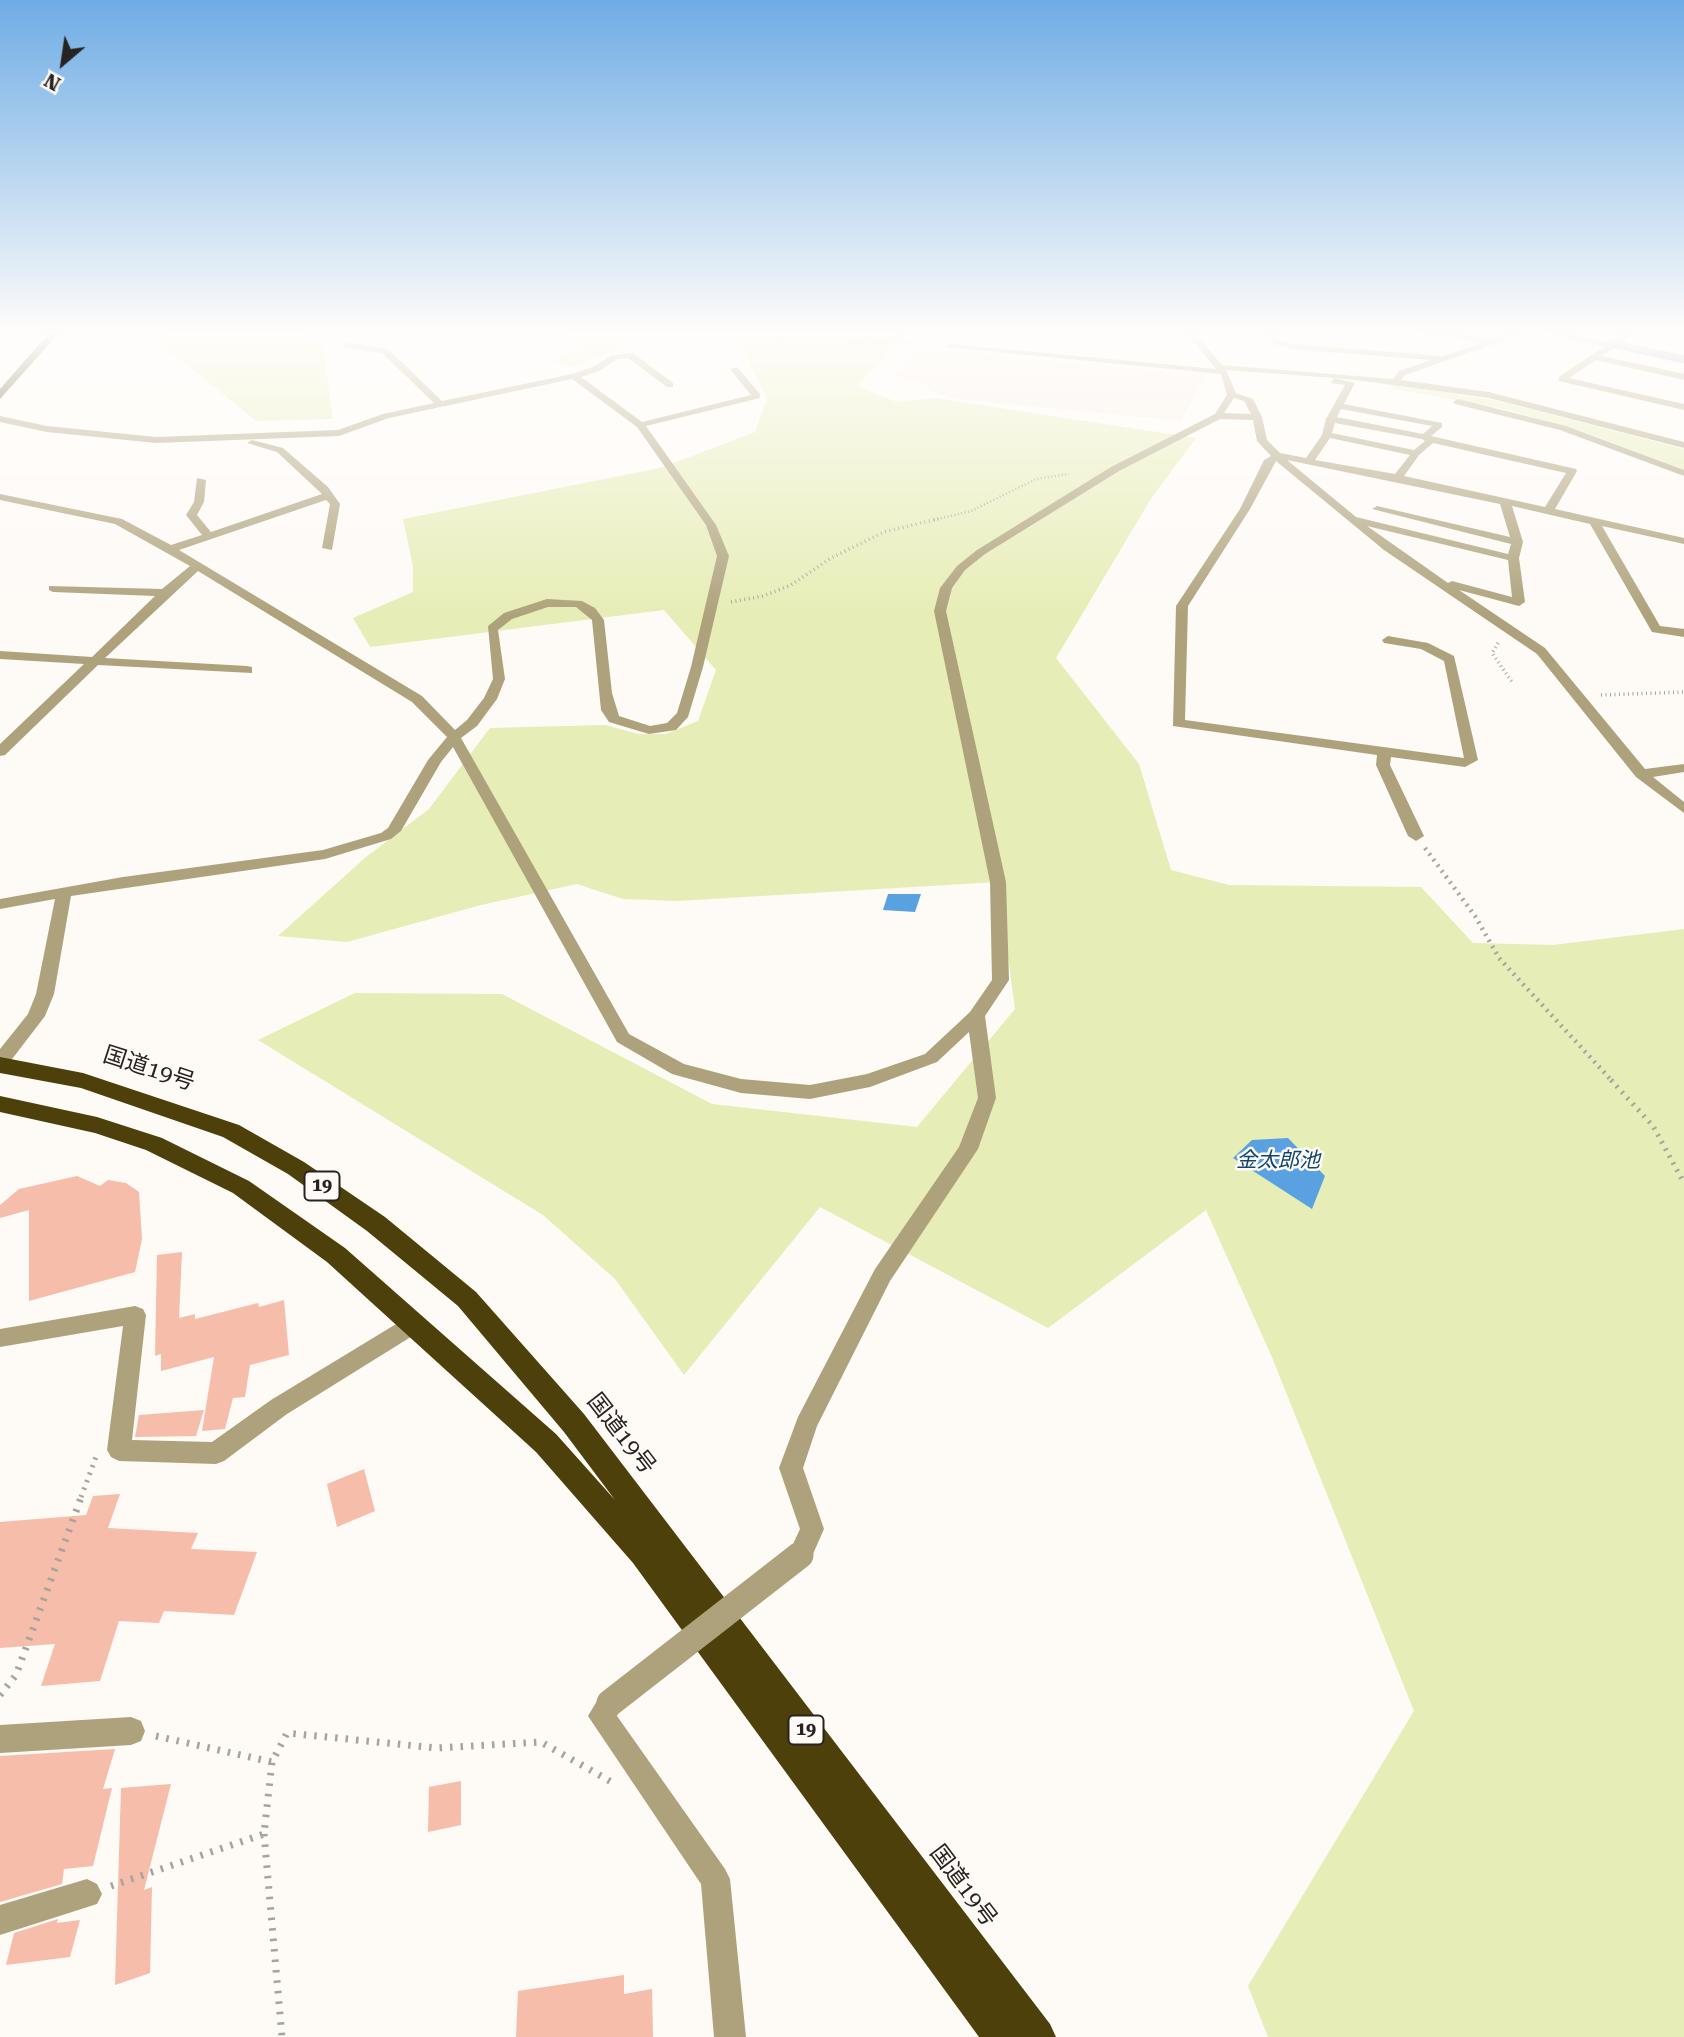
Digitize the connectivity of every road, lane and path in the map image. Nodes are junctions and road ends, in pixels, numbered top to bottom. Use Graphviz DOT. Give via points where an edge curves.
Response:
graph roads {
  1 [pos="38,427"];
  2 [pos="355,427"];
  3 [pos="641,427"];
  4 [pos="1197,427"];
  5 [pos="1259,427"];
  6 [pos="1329,427"];
  7 [pos="1370,427"];
  8 [pos="1437,427"];
  9 [pos="1558,427"];
  10 [pos="1615,427"];
  11 [pos="1327,435"];
  12 [pos="235,439"];
  13 [pos="1428,439"];
  14 [pos="1684,445"];
  15 [pos="1416,453"];
  16 [pos="1279,456"];
  17 [pos="1310,460"];
  18 [pos="1115,469"];
  19 [pos="1684,473"];
  20 [pos="1398,478"];
  21 [pos="201,480"];
  22 [pos="327,496"];
  23 [pos="0,497"];
  24 [pos="1505,502"];
  25 [pos="1377,509"];
  26 [pos="1548,512"];
  27 [pos="1355,520"];
  28 [pos="1595,523"];
  29 [pos="208,534"];
  30 [pos="1684,541"];
  31 [pos="1517,542"];
  32 [pos="328,548"];
  33 [pos="170,549"];
  34 [pos="1513,558"];
  35 [pos="198,566"];
  36 [pos="1440,582"];
  37 [pos="53,587"];
  38 [pos="164,593"];
  39 [pos="713,602"];
  40 [pos="1684,633"];
  41 [pos="1521,636"];
  42 [pos="1388,640"];
  43 [pos="0,656"];
  44 [pos="93,661"];
  45 [pos="247,670"];
  46 [pos="1512,682"];
  47 [pos="1684,692"];
  48 [pos="1578,696"];
  49 [pos="454,737"];
  50 [pos="1385,751"];
  51 [pos="0,752"];
  52 [pos="1684,768"];
  53 [pos="1641,774"];
  54 [pos="1684,809"];
  55 [pos="1416,836"];
  56 [pos="64,893"];
  57 [pos="0,904"];
  58 [pos="976,1016"];
  59 [pos="0,1064"];
  60 [pos="0,1104"];
  61 [pos="1684,1183"];
  62 [pos="414,1324"];
  63 [pos="0,1338"];
  64 [pos="119,1450"];
  65 [pos="0,1695"];
  66 [pos="131,1731"];
  67 [pos="0,1739"];
  68 [pos="272,1762"];
  69 [pos="623,1789"];
  70 [pos="264,1834"];
  71 [pos="87,1895"];
  72 [pos="0,1920"];
  73 [pos="282,2037"];
  74 [pos="730,2037"];
  75 [pos="1002,2037"];
  76 [pos="1037,2037"];
  1 -- 12 [label="street" via="136,438"];
  2 -- 12 [label="street" via="339,433"];
  3 -- 39 [label="street" via="720,543 723,556"];
  4 -- 18 [label="street"];
  5 -- 16 [label="street" via="1262,441"];
  6 -- 11 [label="street"];
  7 -- 13 [label="street"];
  8 -- 13 [label="street"];
  9 -- 19 [label="street"];
  10 -- 14 [label="street"];
  11 -- 15 [label="street"];
  11 -- 17 [label="street"];
  12 -- 22 [label="street" via="280,450 319,482"];
  13 -- 15 [label="street"];
  13 -- 26 [label="street" via="1572,471"];
  15 -- 20 [label="street"];
  16 -- 17 [label="street"];
  16 -- 27 [label="street"];
  16 -- 50 [label="street" via="1269,460 1245,509 1182,606 1178,723"];
  17 -- 20 [label="street"];
  18 -- 39 [label="path" via="1036,479 971,511 884,532 775,592"];
  18 -- 58 [label="street" via="961,568 946,588 940,611 998,882 1001,980"];
  20 -- 24 [label="street"];
  21 -- 29 [label="street" via="199,502 191,515"];
  22 -- 29 [label="street"];
  22 -- 32 [label="street" via="335,504"];
  23 -- 33 [label="street" via="105,517"];
  24 -- 26 [label="street"];
  24 -- 31 [label="street"];
  25 -- 31 [label="street"];
  26 -- 28 [label="street"];
  27 -- 34 [label="street"];
  27 -- 36 [label="street"];
  28 -- 30 [label="street"];
  28 -- 40 [label="street" via="1656,629"];
  29 -- 33 [label="street"];
  31 -- 34 [label="street"];
  33 -- 35 [label="street"];
  34 -- 36 [label="street" via="1519,602"];
  35 -- 38 [label="street"];
  35 -- 49 [label="street" via="404,690"];
  36 -- 41 [label="street"];
  37 -- 38 [label="street"];
  38 -- 44 [label="street"];
  39 -- 49 [label="street" via="685,707 671,727 649,730 614,719 605,692 598,620 585,607 558,601 517,612 495,625 491,635 499,679 472,723"];
  41 -- 46 [label="path" via="1492,650"];
  41 -- 48 [label="street" via="1541,651"];
  42 -- 50 [label="street" via="1424,646 1450,659 1471,760 1465,763"];
  43 -- 44 [label="street"];
  44 -- 45 [label="street"];
  44 -- 51 [label="street"];
  47 -- 48 [label="path"];
  48 -- 53 [label="street"];
  49 -- 56 [label="street" via="423,776 394,831 386,836 325,854"];
  49 -- 58 [label="street" via="623,1038 678,1069 741,1086 810,1093 870,1080 931,1058"];
  50 -- 55 [label="street" via="1382,765"];
  52 -- 53 [label="street"];
  53 -- 54 [label="street"];
  55 -- 61 [label="path" via="1475,916 1499,958 1653,1126"];
  56 -- 57 [label="street"];
  56 -- 59 [label="street" via="46,994 36,1016"];
  58 -- 74 [label="street, bridge" via="987,1098 968,1149 882,1275 807,1424 791,1468 812,1529 800,1555 610,1703 601,1716 715,1879"];
  59 -- 76 [label="highway, 国道19号 / 19" via="83,1081 231,1131 296,1168 376,1224 467,1299 574,1423"];
  60 -- 62 [label="highway, 19" via="97,1125 154,1144 241,1187 336,1255"];
  62 -- 64 [label="street" via="279,1407 216,1453"];
  62 -- 75 [label="highway, 19" via="545,1443 643,1553"];
  63 -- 64 [label="street" via="135,1315"];
  64 -- 65 [label="path" via="99,1451 16,1675"];
  66 -- 67 [label="street"];
  66 -- 68 [label="path"];
  68 -- 69 [label="path" via="287,1733 437,1748 541,1742"];
  68 -- 70 [label="path"];
  70 -- 71 [label="path"];
  70 -- 73 [label="path"];
  71 -- 72 [label="street"];
}
